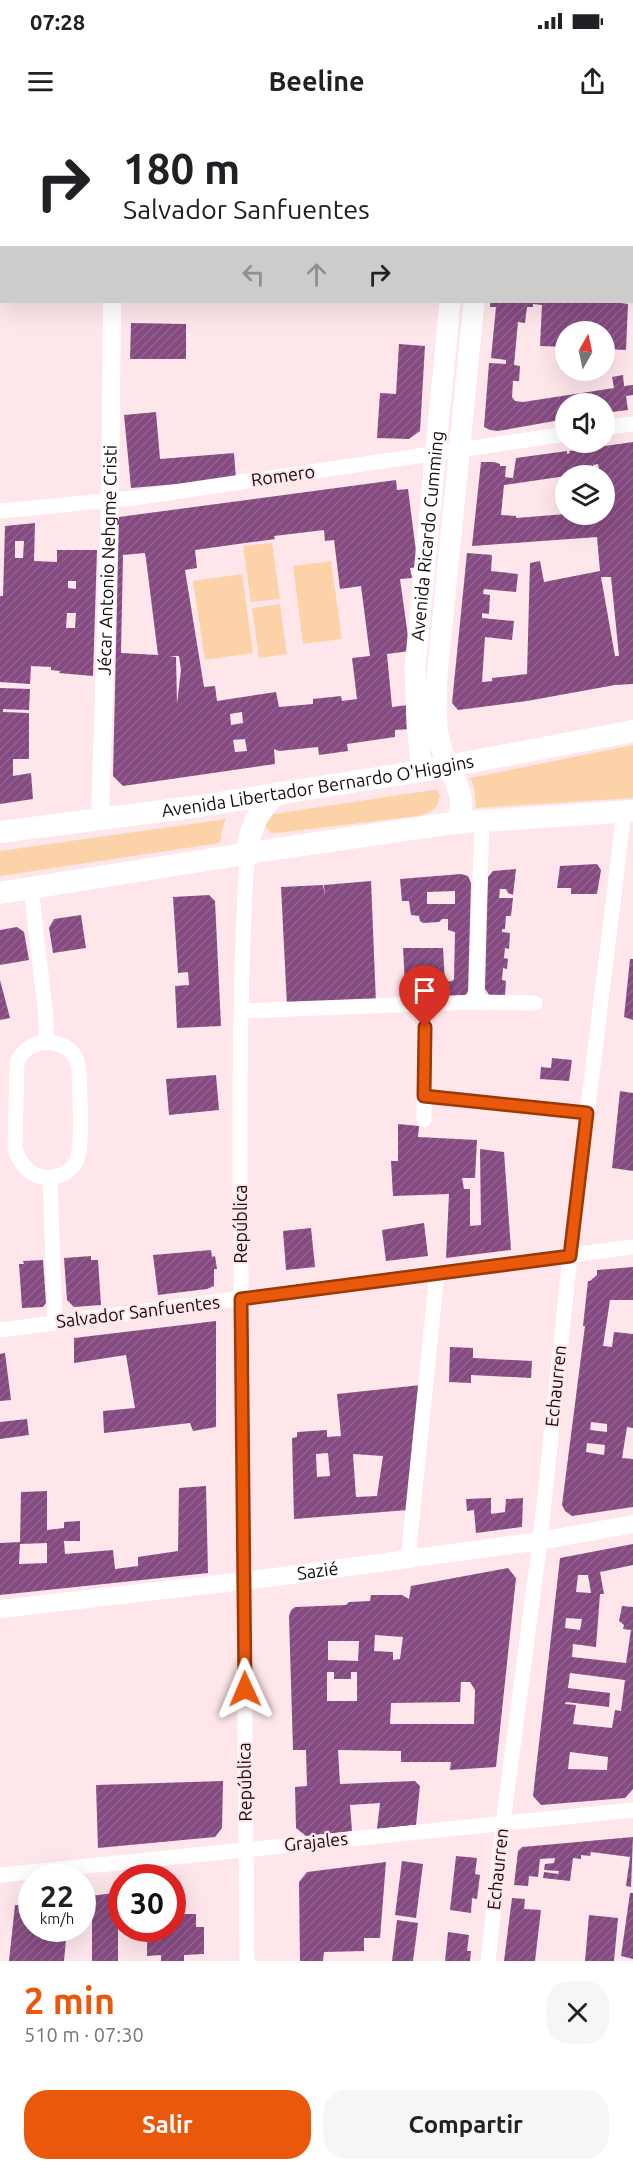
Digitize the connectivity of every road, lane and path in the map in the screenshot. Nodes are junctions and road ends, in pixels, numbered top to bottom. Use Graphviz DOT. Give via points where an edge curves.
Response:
graph roads {
  1 [pos="112,303"];
  2 [pos="450,303"];
  3 [pos="474,303"];
  4 [pos="633,424"];
  5 [pos="615,426"];
  6 [pos="555,436"];
  7 [pos="460,450"];
  8 [pos="436,453"];
  9 [pos="110,501"];
  10 [pos="0,511"];
  11 [pos="426,543"];
  12 [pos="449,546"];
  13 [pos="633,730"];
  14 [pos="449,766"];
  15 [pos="422,771"];
  16 [pos="278,793"];
  17 [pos="629,812"];
  18 [pos="100,818"];
  19 [pos="482,820"];
  20 [pos="453,823"];
  21 [pos="0,832"];
  22 [pos="247,853"];
  23 [pos="32,888"];
  24 [pos="0,893"];
  25 [pos="476,1002"];
  26 [pos="535,1003"];
  27 [pos="425,1004"];
  28 [pos="241,1011"];
  29 [pos="46,1042"];
  30 [pos="424,1096"];
  31 [pos="587,1113"];
  32 [pos="424,1120"];
  33 [pos="50,1178"];
  34 [pos="633,1247"];
  35 [pos="570,1256"];
  36 [pos="437,1273"];
  37 [pos="241,1299"];
  38 [pos="55,1323"];
  39 [pos="0,1330"];
  40 [pos="633,1524"];
  41 [pos="540,1541"];
  42 [pos="408,1559"];
  43 [pos="244,1581"];
  44 [pos="0,1609"];
  45 [pos="633,1810"];
  46 [pos="503,1823"];
  47 [pos="246,1849"];
  48 [pos="0,1875"];
  49 [pos="247,1961"];
  50 [pos="488,1961"];
  1 -- 9 [label="street, Jécar Antonio Nehgme Cristi"];
  2 -- 8 [label="main road, Avenida Ricardo Cumming"];
  3 -- 7 [label="main road, Avenida Ricardo Cumming"];
  4 -- 5 [label="street"];
  6 -- 7 [label="street, Romero"];
  7 -- 8 [label="street, Romero"];
  7 -- 12 [label="main road, Avenida Ricardo Cumming"];
  8 -- 9 [label="street, Romero"];
  8 -- 11 [label="main road, Avenida Ricardo Cumming"];
  9 -- 10 [label="street, Romero"];
  9 -- 18 [label="street, Jécar Antonio Nehgme Cristi"];
  11 -- 12 [label="main road"];
  11 -- 15 [label="main road, Avenida Ricardo Cumming" via="415,683"];
  12 -- 14 [label="main road, Avenida Ricardo Cumming" via="436,711 439,744"];
  13 -- 14 [label="main road, Avenida Libertador Bernardo O'Higgins"];
  14 -- 15 [label="main road, Avenida Libertador Bernardo O'Higgins"];
  14 -- 20 [label="main road" via="462,804"];
  15 -- 16 [label="main road, Avenida Libertador Bernardo O'Higgins"];
  16 -- 18 [label="main road, Avenida Libertador Bernardo O'Higgins"];
  16 -- 22 [label="main road" via="255,820"];
  17 -- 19 [label="main road"];
  17 -- 31 [label="street, Echaurren"];
  18 -- 21 [label="main road, Avenida Libertador Bernardo O'Higgins"];
  19 -- 20 [label="main road"];
  19 -- 25 [label="street"];
  20 -- 22 [label="main road"];
  22 -- 23 [label="main road"];
  22 -- 28 [label="street, República"];
  23 -- 24 [label="main road"];
  23 -- 29 [label="street"];
  25 -- 26 [label="street"];
  25 -- 27 [label="street"];
  27 -- 28 [label="street"];
  27 -- 30 [label="street"];
  28 -- 37 [label="street, República"];
  29 -- 33 [label="street" via="61,1044 73,1052 79,1068 76,1161"];
  29 -- 33 [label="street" via="24,1050 17,1062 15,1149 27,1170"];
  30 -- 31 [label="street"];
  30 -- 32 [label="street"];
  31 -- 35 [label="street, Echaurren"];
  33 -- 38 [label="street"];
  34 -- 35 [label="street, Salvador Sanfuentes"];
  35 -- 36 [label="street, Salvador Sanfuentes"];
  35 -- 41 [label="street, Echaurren"];
  36 -- 37 [label="street, Salvador Sanfuentes"];
  36 -- 42 [label="street"];
  37 -- 38 [label="street, Salvador Sanfuentes"];
  37 -- 43 [label="street, República"];
  38 -- 39 [label="street, Salvador Sanfuentes"];
  40 -- 41 [label="street, Sazié"];
  41 -- 42 [label="street, Sazié"];
  41 -- 46 [label="street, Echaurren"];
  42 -- 43 [label="street, Sazié"];
  43 -- 44 [label="street, Sazié"];
  43 -- 47 [label="street, República"];
  45 -- 46 [label="street, Grajales"];
  46 -- 47 [label="street, Grajales"];
  46 -- 50 [label="street, Echaurren"];
  47 -- 48 [label="street, Grajales"];
  47 -- 49 [label="street, República"];
}
